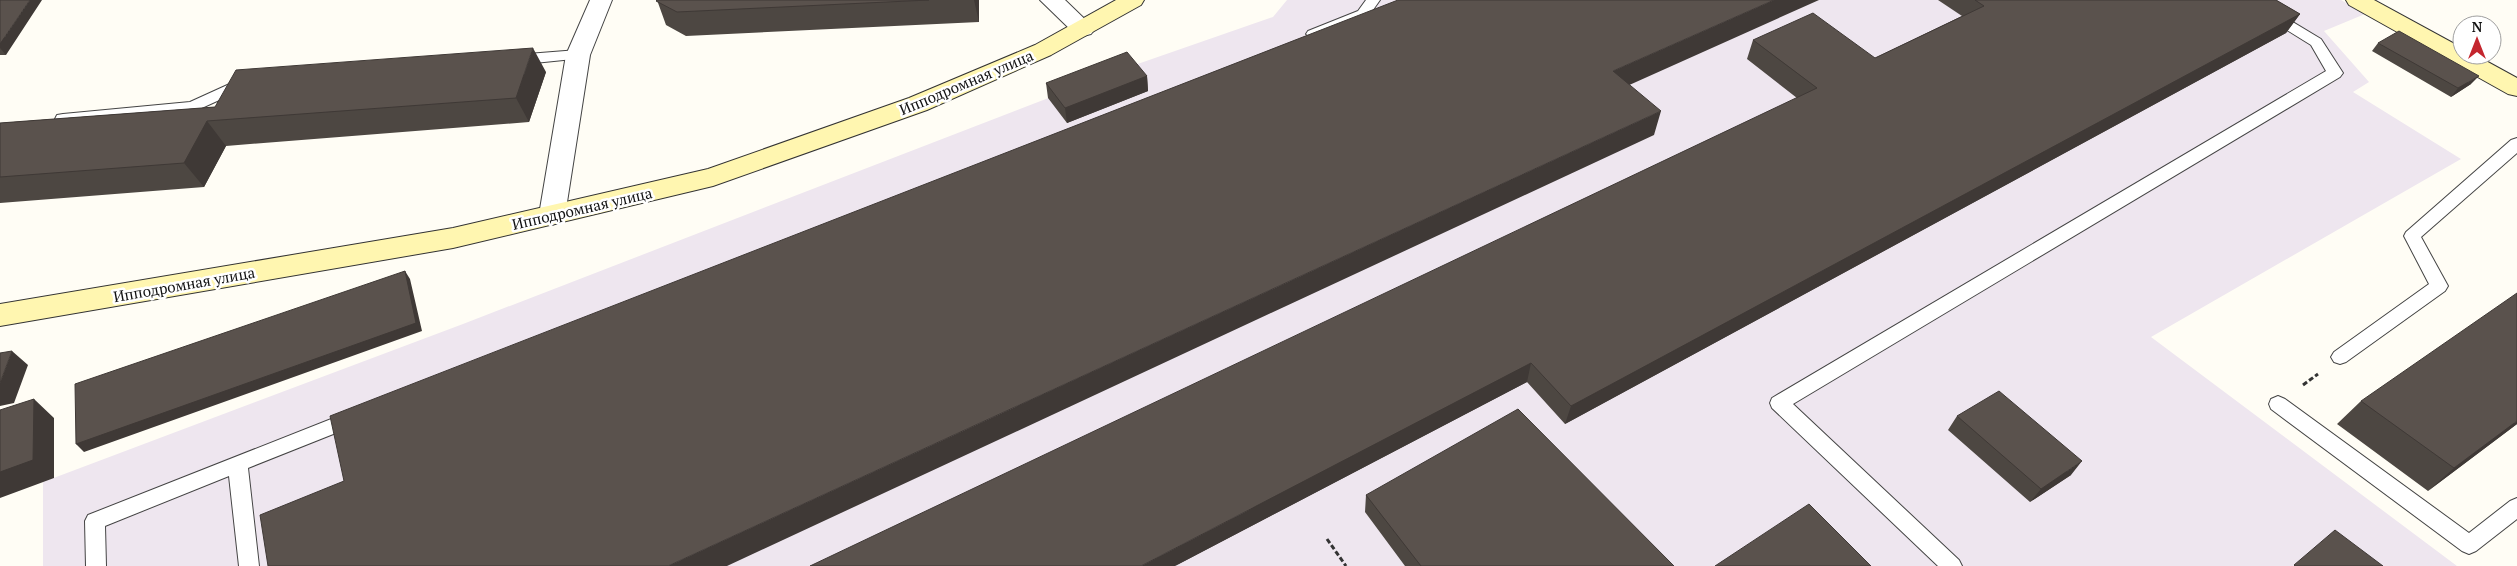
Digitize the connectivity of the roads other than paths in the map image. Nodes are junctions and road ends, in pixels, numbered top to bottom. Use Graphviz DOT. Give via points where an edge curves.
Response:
graph roads {
  1 [pos="601,0"];
  2 [pos="1051,0"];
  3 [pos="1133,0"];
  4 [pos="1373,0"];
  5 [pos="2246,0"];
  6 [pos="2357,0"];
  7 [pos="1083,29"];
  8 [pos="1298,40"];
  9 [pos="578,56"];
  10 [pos="500,62"];
  11 [pos="263,81"];
  12 [pos="2517,88"];
  13 [pos="48,120"];
  14 [pos="2517,144"];
  15 [pos="552,215"];
  16 [pos="0,315"];
  17 [pos="2340,357"];
  18 [pos="2278,404"];
  19 [pos="367,413"];
  20 [pos="238,464"];
  21 [pos="2517,506"];
  22 [pos="96,566"];
  23 [pos="249,566"];
  24 [pos="1952,566"];
  1 -- 9 [label="street"];
  2 -- 7 [label="street"];
  3 -- 7 [label="street, Ипподромная улица"];
  4 -- 8 [label="lane" via="1363,14"];
  5 -- 24 [label="lane" via="2316,42 2335,73 1779,403"];
  6 -- 12 [label="street"];
  7 -- 15 [label="street, Ипподромная улица" via="1043,50 918,104 713,177"];
  9 -- 10 [label="lane"];
  9 -- 15 [label="street"];
  11 -- 13 [label="lane" via="243,82 194,107"];
  14 -- 17 [label="lane" via="2412,236 2439,286"];
  15 -- 16 [label="street, Ипподромная улица" via="453,238"];
  18 -- 21 [label="lane" via="2469,545"];
  19 -- 20 [label="lane"];
  20 -- 22 [label="lane" via="95,521"];
  20 -- 23 [label="lane"];
}
